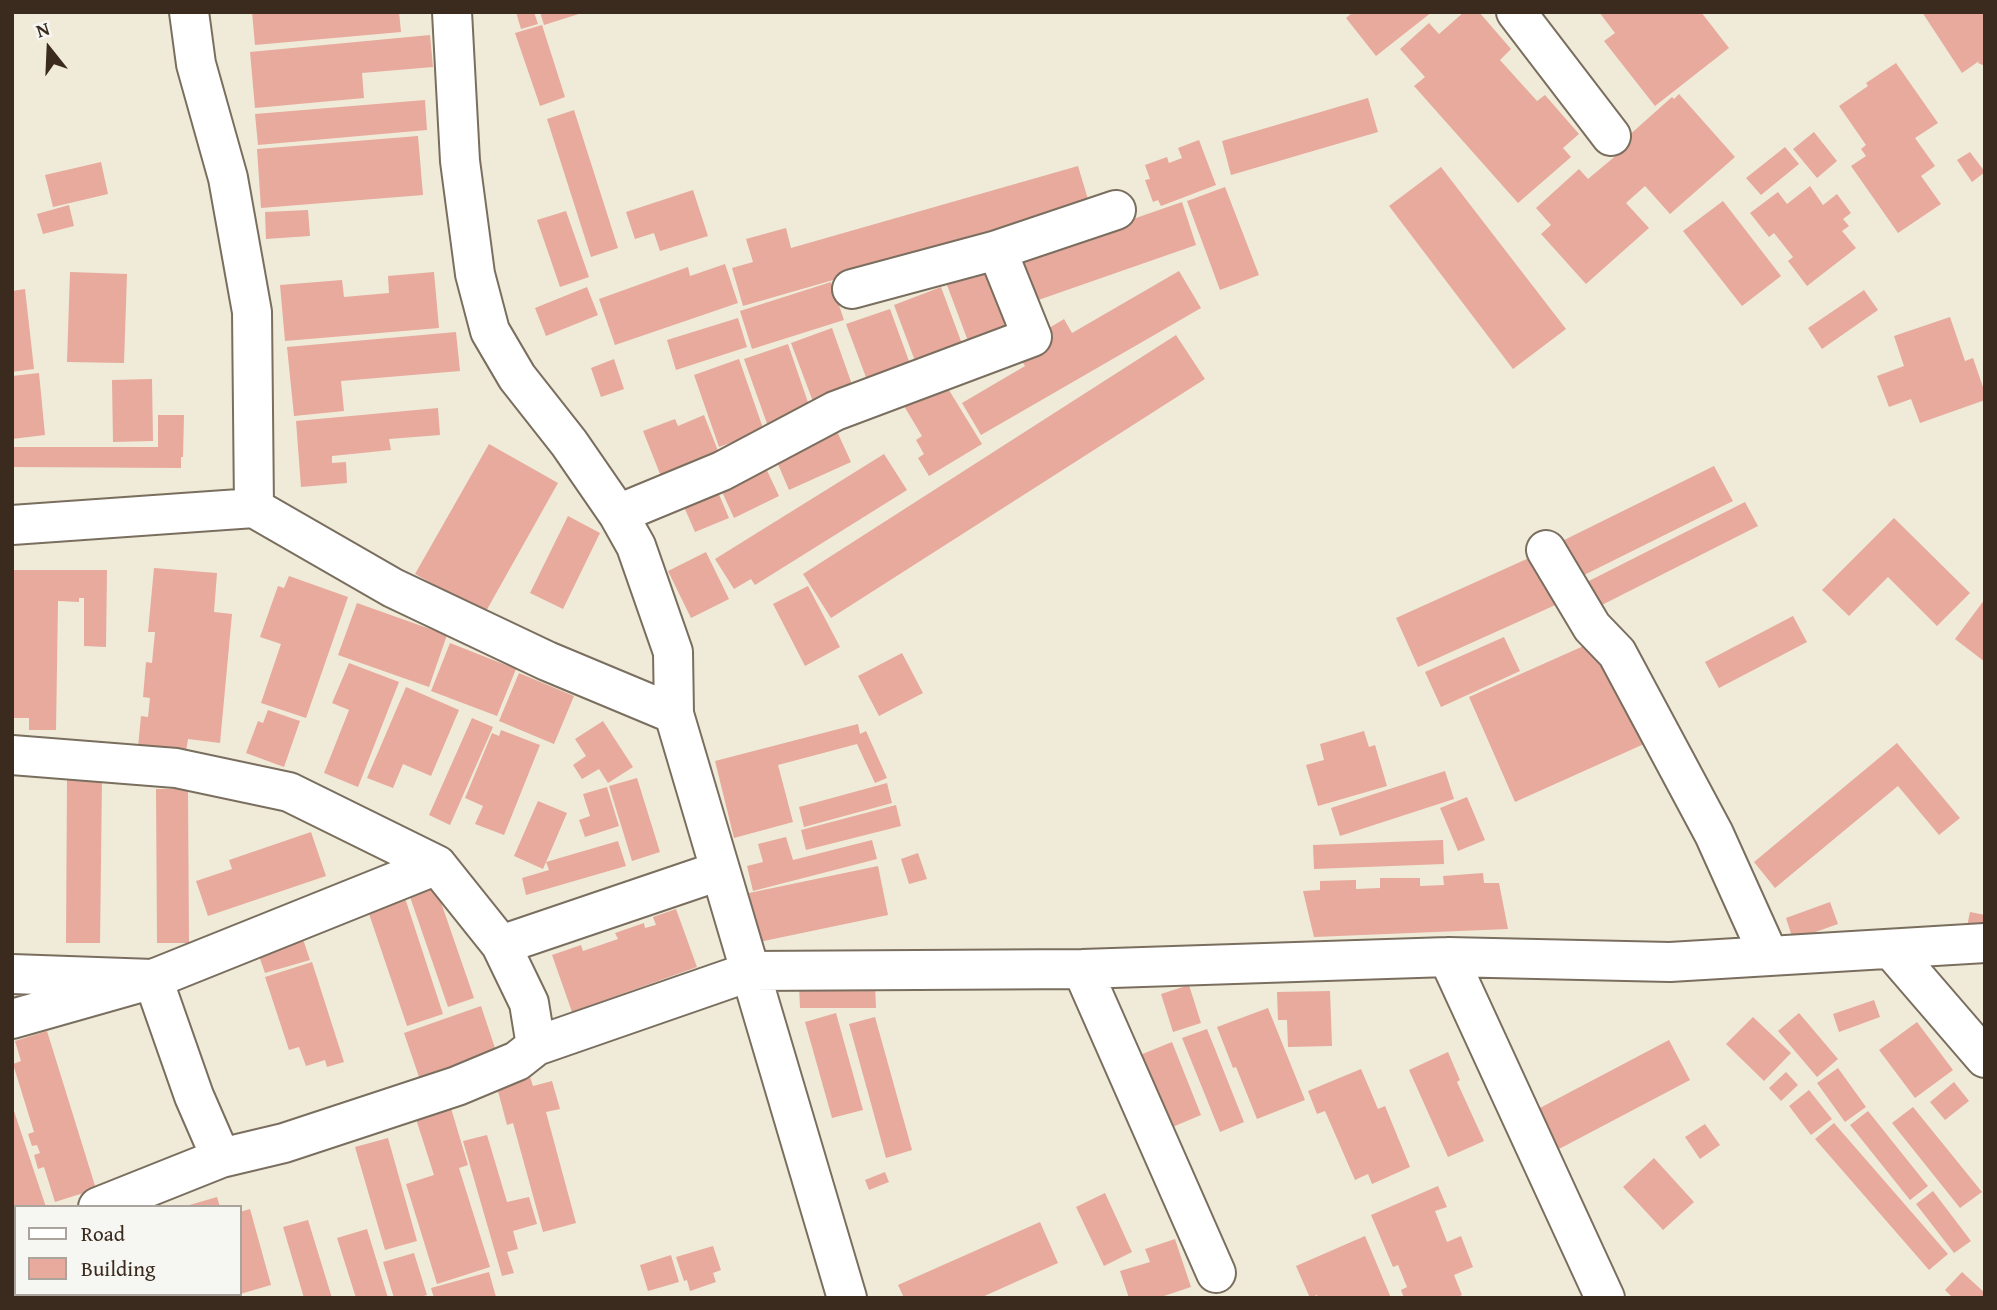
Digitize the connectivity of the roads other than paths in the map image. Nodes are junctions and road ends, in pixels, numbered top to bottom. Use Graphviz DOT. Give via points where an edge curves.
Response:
graph roads {
  1 [pos="189,12"];
  2 [pos="452,12"];
  3 [pos="1516,12"];
  4 [pos="1611,136"];
  5 [pos="1116,210"];
  6 [pos="997,250"];
  7 [pos="852,289"];
  8 [pos="254,508"];
  9 [pos="618,514"];
  10 [pos="12,524"];
  11 [pos="1546,550"];
  12 [pos="674,714"];
  13 [pos="12,755"];
  14 [pos="438,865"];
  15 [pos="719,871"];
  16 [pos="1985,943"];
  17 [pos="501,945"];
  18 [pos="1891,949"];
  19 [pos="1769,956"];
  20 [pos="1448,957"];
  21 [pos="1082,968"];
  22 [pos="752,971"];
  23 [pos="12,974"];
  24 [pos="153,979"];
  25 [pos="12,1019"];
  26 [pos="536,1046"];
  27 [pos="1985,1058"];
  28 [pos="221,1158"];
  29 [pos="104,1205"];
  30 [pos="1216,1273"];
  31 [pos="847,1298"];
  32 [pos="1605,1298"];
  1 -- 8 [label="street" via="196,64 228,178 252,312"];
  2 -- 9 [label="street" via="460,161 475,274 490,331 517,377"];
  3 -- 4 [label="street"];
  5 -- 6 [label="street"];
  6 -- 7 [label="street"];
  6 -- 9 [label="street" via="1032,337 835,411 722,471"];
  8 -- 10 [label="street"];
  8 -- 12 [label="street" via="393,588 547,661"];
  9 -- 12 [label="street" via="636,546 673,652"];
  11 -- 19 [label="street" via="1592,627 1617,653 1714,834"];
  12 -- 15 [label="street"];
  13 -- 14 [label="street" via="176,768 289,792"];
  14 -- 17 [label="street"];
  14 -- 24 [label="street"];
  15 -- 17 [label="street"];
  15 -- 22 [label="street"];
  16 -- 18 [label="street"];
  17 -- 26 [label="street" via="529,1003"];
  18 -- 19 [label="street"];
  18 -- 27 [label="street"];
  19 -- 20 [label="street" via="1670,962"];
  20 -- 21 [label="street"];
  20 -- 32 [label="street"];
  21 -- 22 [label="street"];
  21 -- 30 [label="street"];
  22 -- 26 [label="street"];
  22 -- 31 [label="street"];
  23 -- 24 [label="street"];
  24 -- 25 [label="street"];
  24 -- 28 [label="street"];
  26 -- 28 [label="street" via="517,1061 457,1086 284,1143"];
  28 -- 29 [label="street"];
}
